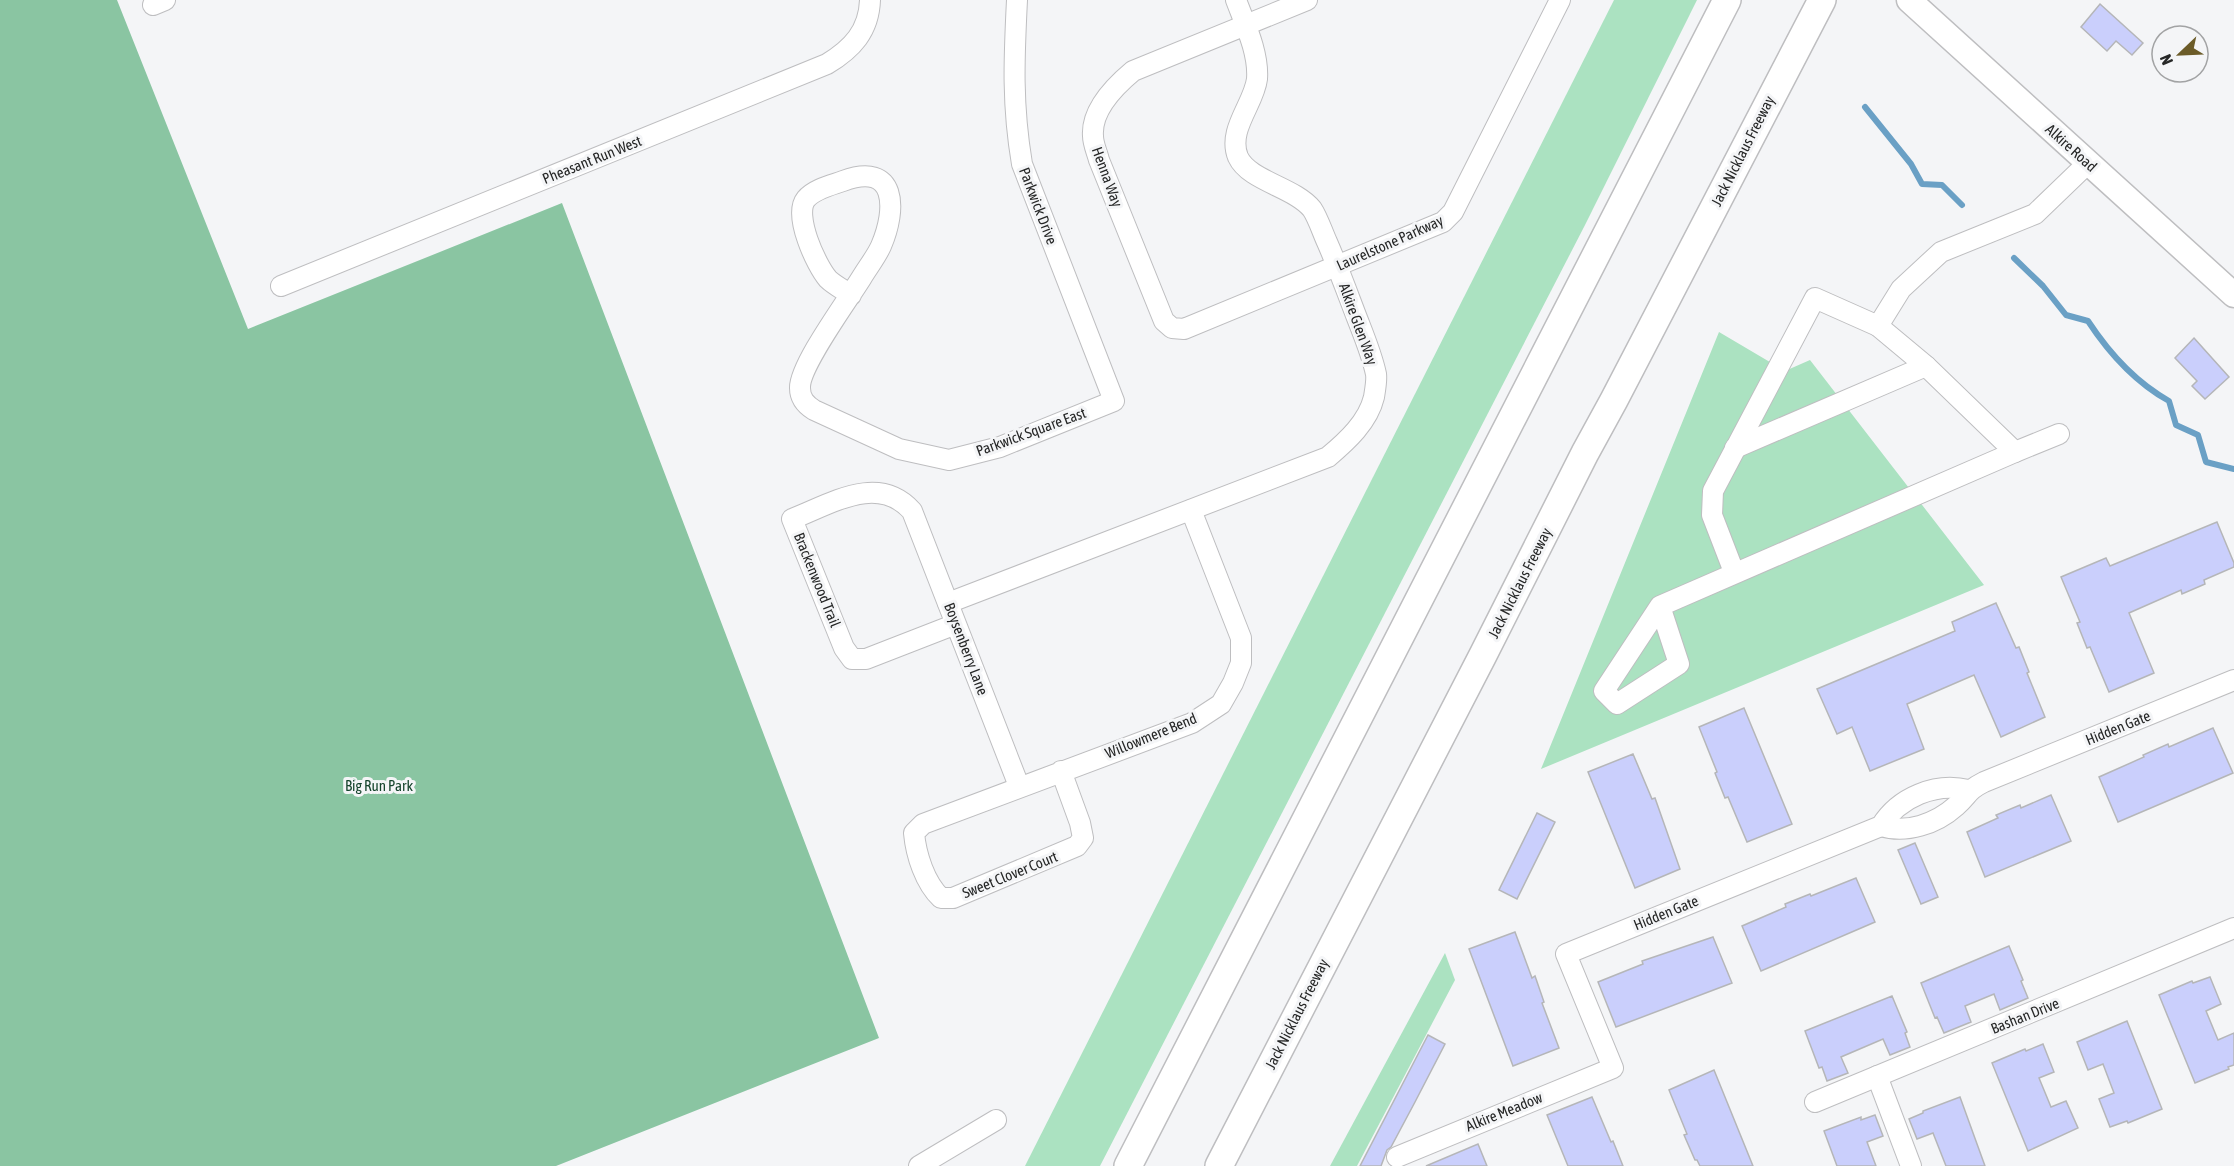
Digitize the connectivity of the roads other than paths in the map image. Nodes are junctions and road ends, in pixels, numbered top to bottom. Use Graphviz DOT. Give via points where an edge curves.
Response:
graph roads {
  1 [pos="870,0"];
  2 [pos="1017,0"];
  3 [pos="1236,0"];
  4 [pos="1307,0"];
  5 [pos="1560,0"];
  6 [pos="1727,0"];
  7 [pos="1909,0"];
  8 [pos="1819,7"];
  9 [pos="1245,25"];
  10 [pos="2088,163"];
  11 [pos="1338,267"];
  12 [pos="281,286"];
  13 [pos="850,295"];
  14 [pos="2234,295"];
  15 [pos="1878,326"];
  16 [pos="1172,328"];
  17 [pos="1926,366"];
  18 [pos="1114,401"];
  19 [pos="2058,434"];
  20 [pos="1735,448"];
  21 [pos="2015,452"];
  22 [pos="1191,510"];
  23 [pos="912,511"];
  24 [pos="1734,572"];
  25 [pos="948,603"];
  26 [pos="1660,606"];
  27 [pos="956,624"];
  28 [pos="2234,680"];
  29 [pos="1061,771"];
  30 [pos="1019,786"];
  31 [pos="1968,790"];
  32 [pos="1881,826"];
  33 [pos="2234,928"];
  34 [pos="1613,1068"];
  35 [pos="1877,1076"];
  36 [pos="1815,1102"];
  37 [pos="996,1120"];
  38 [pos="1397,1157"];
  39 [pos="919,1166"];
  40 [pos="1128,1166"];
  41 [pos="1219,1166"];
  42 [pos="1911,1166"];
  1 -- 12 [label="street, Pheasant Run West" via="860,37 827,64"];
  2 -- 18 [label="street, Parkwick Drive" via="1013,79 1022,164"];
  3 -- 9 [label="street, Alkire Glen Way"];
  4 -- 9 [label="street, Henna Way"];
  5 -- 11 [label="street, Laurelstone Parkway" via="1453,212 1443,222"];
  6 -- 40 [label="highway"];
  7 -- 10 [label="main road, Alkire Road"];
  8 -- 41 [label="highway, Jack Nicklaus Freeway" via="1584,453"];
  9 -- 11 [label="street, Alkire Glen Way" via="1256,58 1257,77 1236,137 1239,159 1256,174 1301,198 1313,210"];
  9 -- 16 [label="street, Henna Way" via="1133,71 1107,98 1092,135 1164,321"];
  10 -- 14 [label="main road, Alkire Road"];
  10 -- 15 [label="street" via="2035,214 1941,252 1901,290"];
  11 -- 16 [label="street, Laurelstone Parkway" via="1184,329"];
  11 -- 22 [label="street, Alkire Glen Way" via="1376,377 1374,398 1365,419 1328,457"];
  13 -- 13 [label="street" via="828,279 815,255 801,211 806,199 817,191 867,175 880,179 890,190 891,205 881,245"];
  13 -- 18 [label="street, Parkwick Square East" via="801,380 801,397 814,410 898,449 950,460 1000,447"];
  15 -- 17 [label="street"];
  15 -- 20 [label="street" via="1815,298"];
  17 -- 20 [label="street"];
  17 -- 21 [label="street"];
  19 -- 21 [label="street"];
  20 -- 24 [label="street" via="1713,491 1712,515"];
  21 -- 24 [label="street"];
  22 -- 25 [label="street, Alkire Glen Way"];
  22 -- 29 [label="street, Willowmere Bend" via="1241,638 1241,663 1233,683 1221,704 1192,723"];
  23 -- 25 [label="street, Boysenberry Lane"];
  23 -- 27 [label="street, Brackenwood Trail" via="902,500 863,492 792,519 844,648 852,659 866,659"];
  24 -- 26 [label="street"];
  25 -- 27 [label="street, Boysenberry Lane"];
  26 -- 26 [label="street" via="1679,664 1617,704 1604,691"];
  27 -- 30 [label="street, Boysenberry Lane"];
  28 -- 31 [label="street, Hidden Gate"];
  29 -- 30 [label="street, Willowmere Bend"];
  29 -- 30 [label="street, Sweet Clover Court" via="1080,823 1083,838 1077,846 953,898 941,898 932,889 915,848 914,833 923,824"];
  31 -- 32 [label="street, Hidden Gate" via="1946,787 1919,795 1893,810"];
  31 -- 32 [label="street, Hidden Gate" via="1950,811 1928,823 1901,829"];
  32 -- 34 [label="street, Hidden Gate" via="1566,954"];
  33 -- 35 [label="street, Bashan Drive"];
  34 -- 38 [label="street, Alkire Meadow"];
  35 -- 36 [label="street, Bashan Drive"];
  35 -- 42 [label="street"];
  37 -- 39 [label="street"];
}
